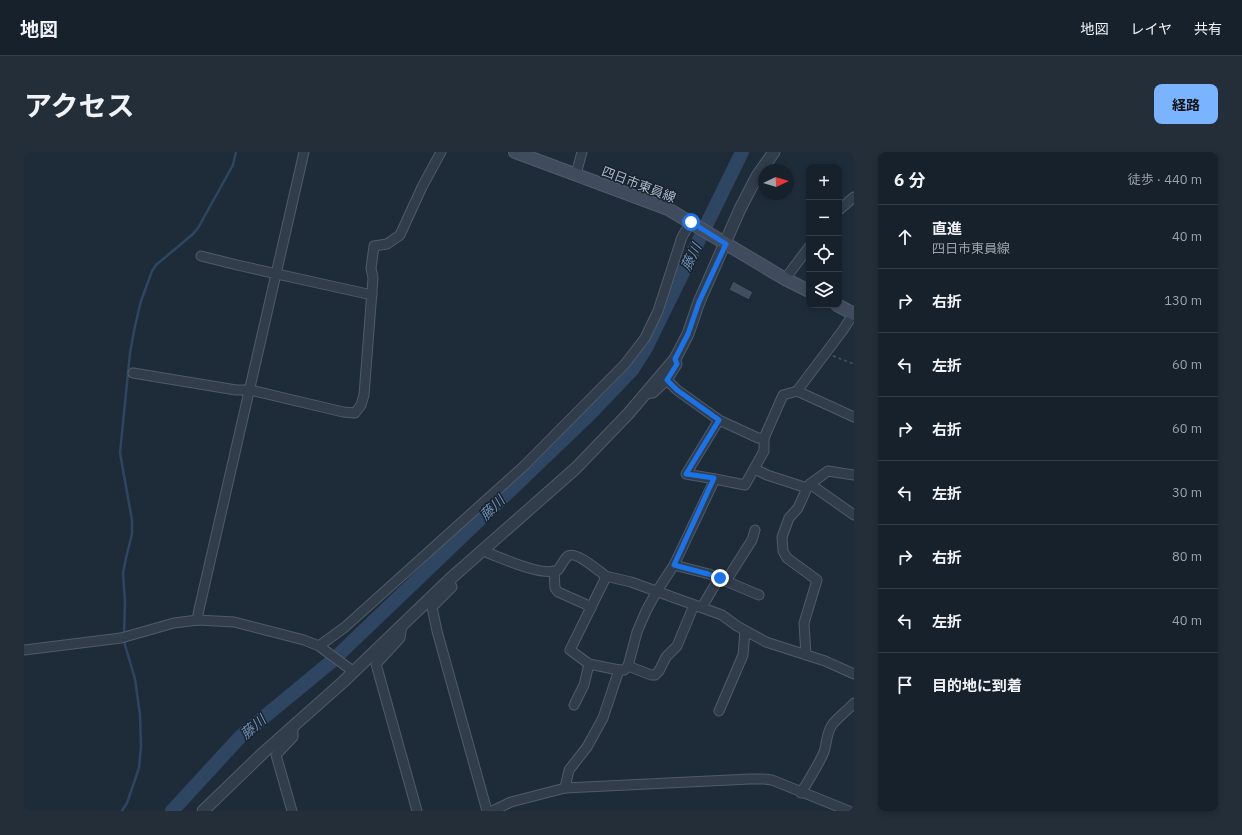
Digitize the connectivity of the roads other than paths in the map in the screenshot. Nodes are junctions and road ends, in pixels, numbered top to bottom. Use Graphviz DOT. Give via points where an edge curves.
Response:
graph roads {
  1 [pos="304,152"];
  2 [pos="441,152"];
  3 [pos="515,152"];
  4 [pos="582,152"];
  5 [pos="774,152"];
  6 [pos="576,174"];
  7 [pos="854,197"];
  8 [pos="842,207"];
  9 [pos="694,224"];
  10 [pos="726,244"];
  11 [pos="806,250"];
  12 [pos="200,256"];
  13 [pos="277,273"];
  14 [pos="785,279"];
  15 [pos="806,290"];
  16 [pos="372,295"];
  17 [pos="842,308"];
  18 [pos="854,314"];
  19 [pos="675,359"];
  20 [pos="133,373"];
  21 [pos="667,380"];
  22 [pos="250,390"];
  23 [pos="797,391"];
  24 [pos="645,394"];
  25 [pos="854,417"];
  26 [pos="719,420"];
  27 [pos="764,438"];
  28 [pos="755,470"];
  29 [pos="854,475"];
  30 [pos="714,478"];
  31 [pos="808,486"];
  32 [pos="854,515"];
  33 [pos="755,530"];
  34 [pos="484,550"];
  35 [pos="674,565"];
  36 [pos="554,571"];
  37 [pos="605,576"];
  38 [pos="449,580"];
  39 [pos="723,580"];
  40 [pos="657,591"];
  41 [pos="759,595"];
  42 [pos="698,606"];
  43 [pos="590,608"];
  44 [pos="198,620"];
  45 [pos="402,625"];
  46 [pos="745,630"];
  47 [pos="322,648"];
  48 [pos="24,650"];
  49 [pos="806,655"];
  50 [pos="589,664"];
  51 [pos="623,668"];
  52 [pos="351,671"];
  53 [pos="854,674"];
  54 [pos="854,703"];
  55 [pos="574,705"];
  56 [pos="719,711"];
  57 [pos="293,728"];
  58 [pos="565,788"];
  59 [pos="801,793"];
  60 [pos="204,811"];
  61 [pos="292,811"];
  62 [pos="417,811"];
  63 [pos="487,811"];
  64 [pos="492,811"];
  65 [pos="849,811"];
  1 -- 13 [label="street"];
  2 -- 16 [label="street" via="400,235 387,244 374,246 371,268"];
  3 -- 6 [label="main road, 四日市東員線"];
  4 -- 6 [label="street"];
  5 -- 10 [label="street" via="757,176"];
  6 -- 9 [label="main road, 四日市東員線" via="668,209"];
  7 -- 8 [label="street"];
  9 -- 10 [label="main road, 四日市東員線"];
  9 -- 47 [label="street" via="682,237 658,311 645,338 625,364 524,466"];
  10 -- 14 [label="main road, 四日市東員線"];
  10 -- 19 [label="street"];
  11 -- 14 [label="street"];
  12 -- 13 [label="street"];
  13 -- 16 [label="street"];
  13 -- 22 [label="street"];
  14 -- 15 [label="main road, 四日市東員線"];
  16 -- 22 [label="street" via="364,395 355,413"];
  17 -- 18 [label="main road"];
  18 -- 23 [label="street"];
  19 -- 21 [label="street" via="677,364"];
  19 -- 24 [label="street"];
  20 -- 22 [label="street" via="236,390"];
  21 -- 24 [label="street" via="653,393"];
  21 -- 26 [label="street"];
  22 -- 44 [label="street"];
  23 -- 25 [label="street"];
  23 -- 27 [label="street" via="783,395"];
  24 -- 34 [label="street" via="576,468"];
  26 -- 27 [label="street" via="758,438"];
  26 -- 30 [label="street" via="686,474"];
  27 -- 28 [label="street" via="764,452"];
  28 -- 30 [label="street" via="745,485"];
  28 -- 31 [label="street"];
  29 -- 31 [label="street" via="828,471"];
  30 -- 35 [label="street"];
  31 -- 32 [label="street"];
  31 -- 49 [label="street" via="798,508 789,518 782,537 783,551 788,558 817,580 804,623"];
  33 -- 39 [label="street" via="752,540"];
  34 -- 36 [label="street" via="534,569"];
  34 -- 38 [label="street"];
  35 -- 39 [label="street"];
  35 -- 40 [label="street"];
  36 -- 37 [label="street" via="572,555 578,556"];
  36 -- 43 [label="street" via="555,588 558,592"];
  37 -- 40 [label="street"];
  37 -- 43 [label="street"];
  38 -- 45 [label="street"];
  38 -- 63 [label="street" via="452,587 432,607"];
  39 -- 41 [label="street"];
  39 -- 42 [label="street"];
  40 -- 42 [label="street"];
  40 -- 51 [label="street"];
  42 -- 46 [label="street" via="722,615"];
  42 -- 51 [label="street" via="677,646 666,657 659,672 651,675"];
  43 -- 50 [label="street" via="570,650"];
  44 -- 47 [label="street" via="234,622 304,640"];
  44 -- 48 [label="street" via="174,623 124,638"];
  45 -- 52 [label="street"];
  45 -- 62 [label="street" via="400,638 376,664"];
  46 -- 49 [label="street" via="766,642"];
  46 -- 56 [label="street" via="743,655"];
  47 -- 52 [label="street"];
  49 -- 53 [label="street"];
  50 -- 51 [label="street"];
  50 -- 55 [label="street" via="584,684"];
  51 -- 58 [label="street" via="603,718 587,747 569,770"];
  52 -- 57 [label="street"];
  54 -- 59 [label="street" via="831,727 818,766"];
  57 -- 60 [label="street" via="263,753"];
  57 -- 61 [label="street" via="293,737 276,755"];
  58 -- 59 [label="street" via="750,778 772,780"];
  58 -- 64 [label="street" via="512,802"];
  59 -- 65 [label="street"];
}
